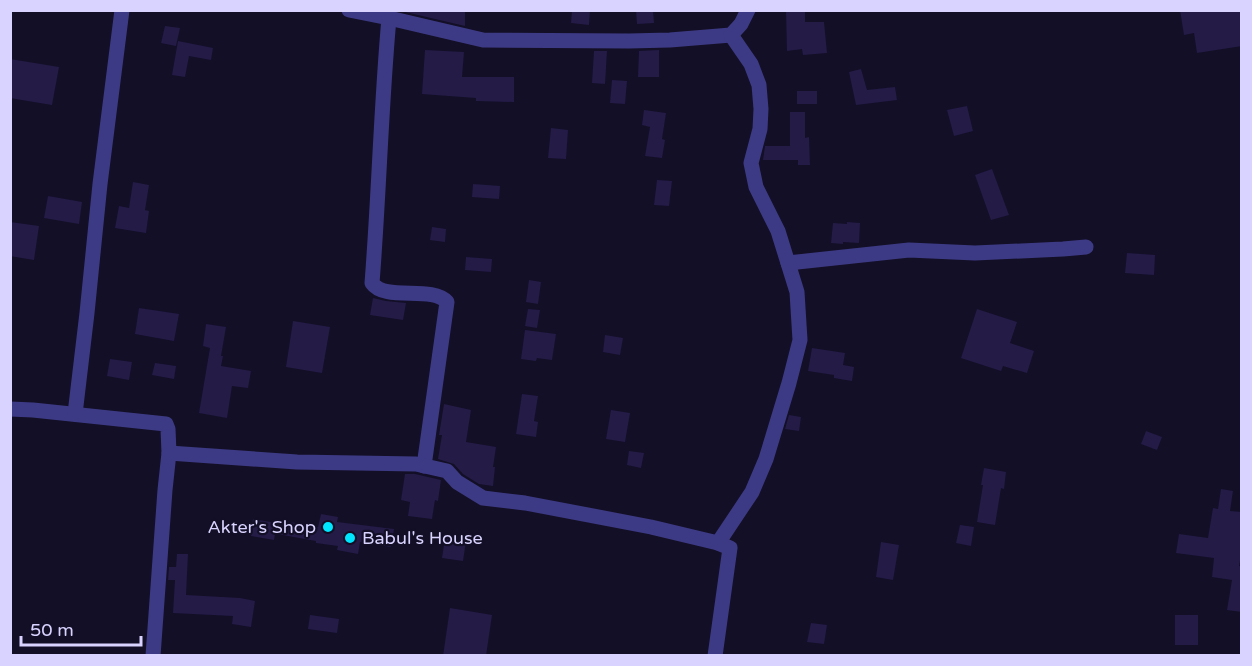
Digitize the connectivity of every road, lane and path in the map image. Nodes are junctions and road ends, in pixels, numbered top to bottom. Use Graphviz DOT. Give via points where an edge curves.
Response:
graph roads {
  1 [pos="122,10"];
  2 [pos="349,10"];
  3 [pos="748,10"];
  4 [pos="389,18"];
  5 [pos="731,35"];
  6 [pos="1086,246"];
  7 [pos="788,263"];
  8 [pos="10,409"];
  9 [pos="75,414"];
  10 [pos="169,453"];
  11 [pos="424,466"];
  12 [pos="718,543"];
  13 [pos="153,656"];
  14 [pos="715,656"];
  1 -- 9 [label="street"];
  2 -- 4 [label="street"];
  3 -- 5 [label="street"];
  4 -- 5 [label="street" via="483,40 629,41"];
  4 -- 11 [label="street" via="372,283 376,289 426,294 447,302"];
  5 -- 7 [label="street" via="751,64 759,85 760,119 751,163 756,187 778,231"];
  6 -- 7 [label="street" via="975,253 909,250"];
  7 -- 12 [label="street" via="797,292 800,340 766,459 752,492"];
  8 -- 9 [label="street"];
  9 -- 10 [label="street" via="166,424"];
  10 -- 11 [label="street"];
  10 -- 13 [label="street"];
  11 -- 12 [label="street" via="447,471 483,498 640,525"];
  12 -- 14 [label="street" via="730,548"];
}
